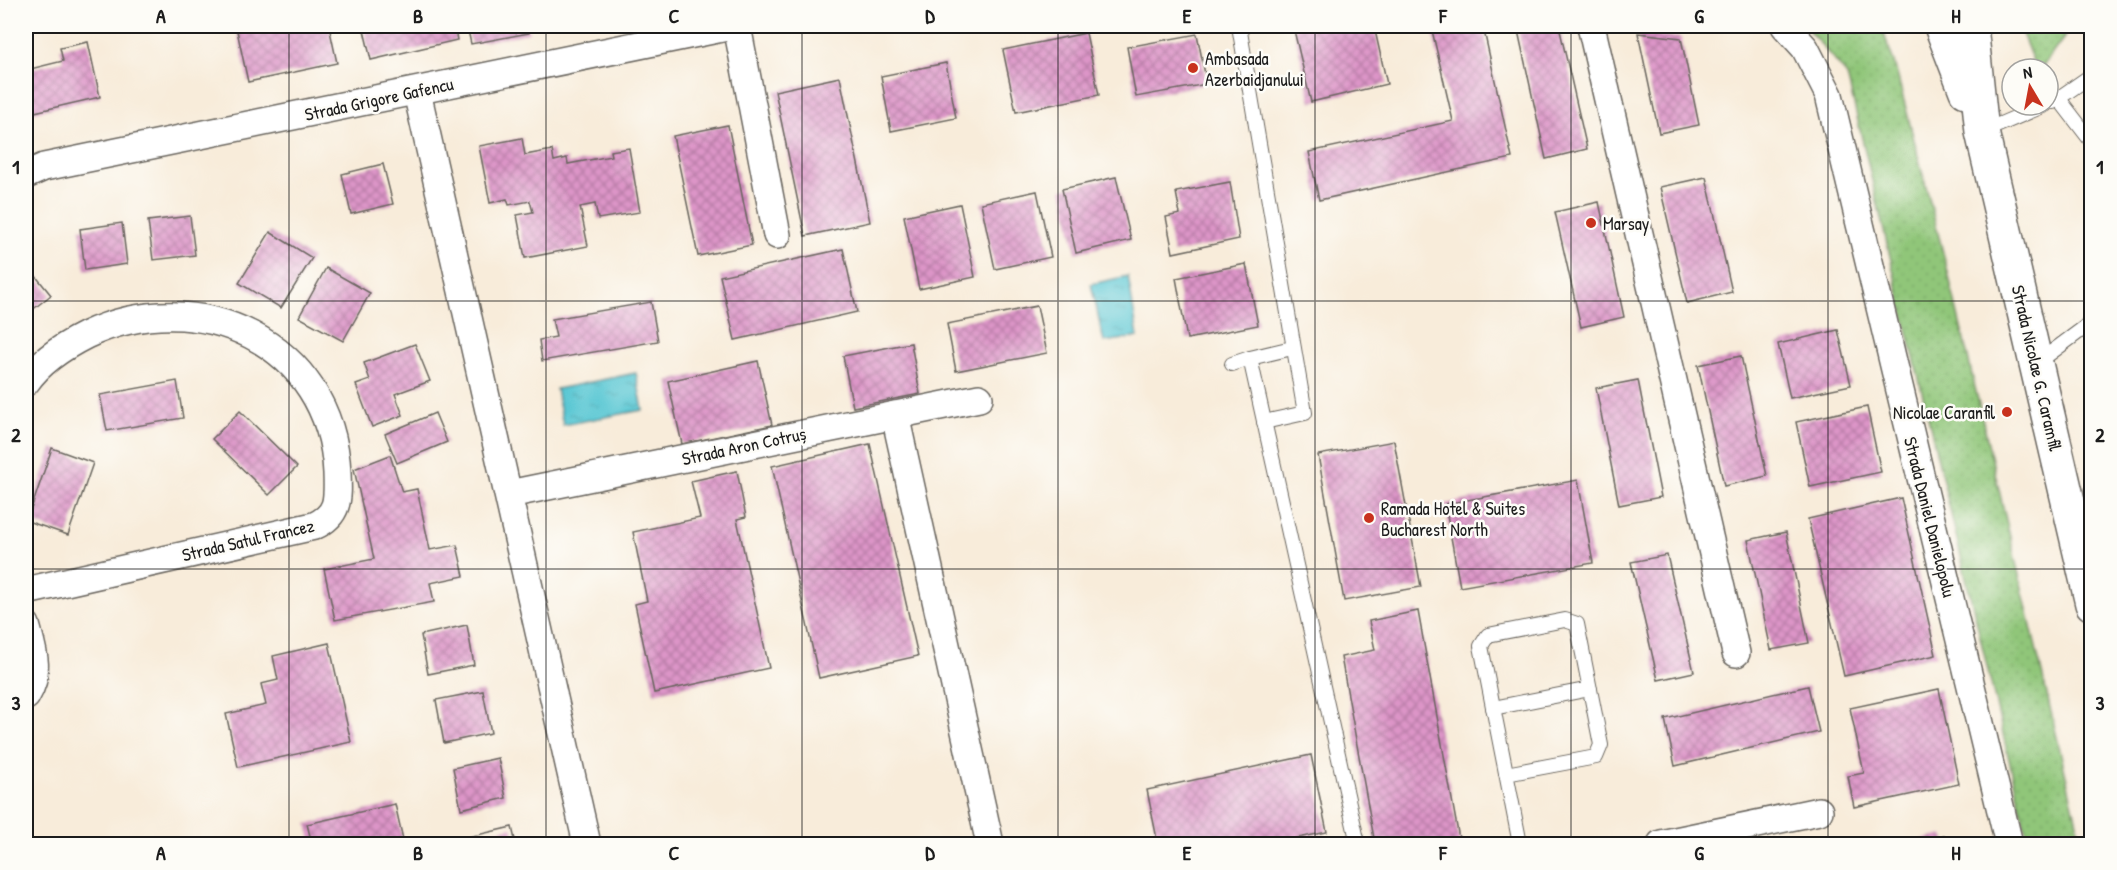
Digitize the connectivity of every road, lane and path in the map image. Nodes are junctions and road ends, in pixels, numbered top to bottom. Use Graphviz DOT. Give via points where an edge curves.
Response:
graph roads {
  1 [pos="732,26"];
  2 [pos="737,26"];
  3 [pos="1239,26"];
  4 [pos="1591,26"];
  5 [pos="1785,26"];
  6 [pos="1941,26"];
  7 [pos="1971,26"];
  8 [pos="2091,75"];
  9 [pos="417,92"];
  10 [pos="2060,96"];
  11 [pos="2060,111"];
  12 [pos="2016,117"];
  13 [pos="1982,132"];
  14 [pos="2091,142"];
  15 [pos="26,175"];
  16 [pos="777,235"];
  17 [pos="2091,322"];
  18 [pos="1292,348"];
  19 [pos="1250,358"];
  20 [pos="2037,363"];
  21 [pos="1232,364"];
  22 [pos="26,382"];
  23 [pos="979,398"];
  24 [pos="895,415"];
  25 [pos="1264,422"];
  26 [pos="509,494"];
  27 [pos="2086,551"];
  28 [pos="26,591"];
  29 [pos="2091,604"];
  30 [pos="26,625"];
  31 [pos="1736,653"];
  32 [pos="1590,689"];
  33 [pos="26,696"];
  34 [pos="1493,708"];
  35 [pos="1506,774"];
  36 [pos="1819,811"];
  37 [pos="587,844"];
  38 [pos="990,844"];
  39 [pos="1358,844"];
  40 [pos="1520,844"];
  41 [pos="1661,844"];
  42 [pos="2009,844"];
  1 -- 9 [label="street, Strada Grigore Gafencu"];
  2 -- 16 [label="street"];
  3 -- 18 [label="lane"];
  4 -- 31 [label="street"];
  5 -- 42 [label="street, Strada Daniel Danielopolu" via="1805,48 1829,95"];
  6 -- 13 [label="main road, Strada Nicolae G. Caramfil"];
  7 -- 13 [label="main road, Strada Nicolae G. Caramfil"];
  8 -- 10 [label="lane"];
  9 -- 15 [label="street, Strada Grigore Gafencu" via="44,167"];
  9 -- 26 [label="street"];
  11 -- 14 [label="lane"];
  12 -- 13 [label="lane"];
  13 -- 20 [label="main road, Strada Nicolae G. Caramfil"];
  17 -- 20 [label="lane"];
  18 -- 19 [label="lane"];
  18 -- 25 [label="lane" via="1305,413"];
  19 -- 21 [label="lane"];
  19 -- 25 [label="lane"];
  20 -- 27 [label="main road, Strada Nicolae G. Caramfil"];
  22 -- 28 [label="street, Strada Satul Francez" via="70,343 108,325 147,316 191,317 230,326 269,344 296,368 316,394 330,425 338,489 336,506 328,520 314,526"];
  23 -- 24 [label="street, Strada Aron Cotruș"];
  24 -- 26 [label="street, Strada Aron Cotruș"];
  24 -- 38 [label="street"];
  25 -- 39 [label="lane"];
  26 -- 37 [label="street"];
  27 -- 29 [label="main road, Strada Nicolae G. Caramfil"];
  30 -- 33 [label="street" via="33,652 34,682"];
  32 -- 34 [label="lane"];
  32 -- 34 [label="lane" via="1577,624 1554,622 1488,635 1481,646"];
  32 -- 35 [label="lane" via="1601,745 1596,757"];
  34 -- 35 [label="lane"];
  35 -- 40 [label="lane"];
  36 -- 41 [label="street"];
}
